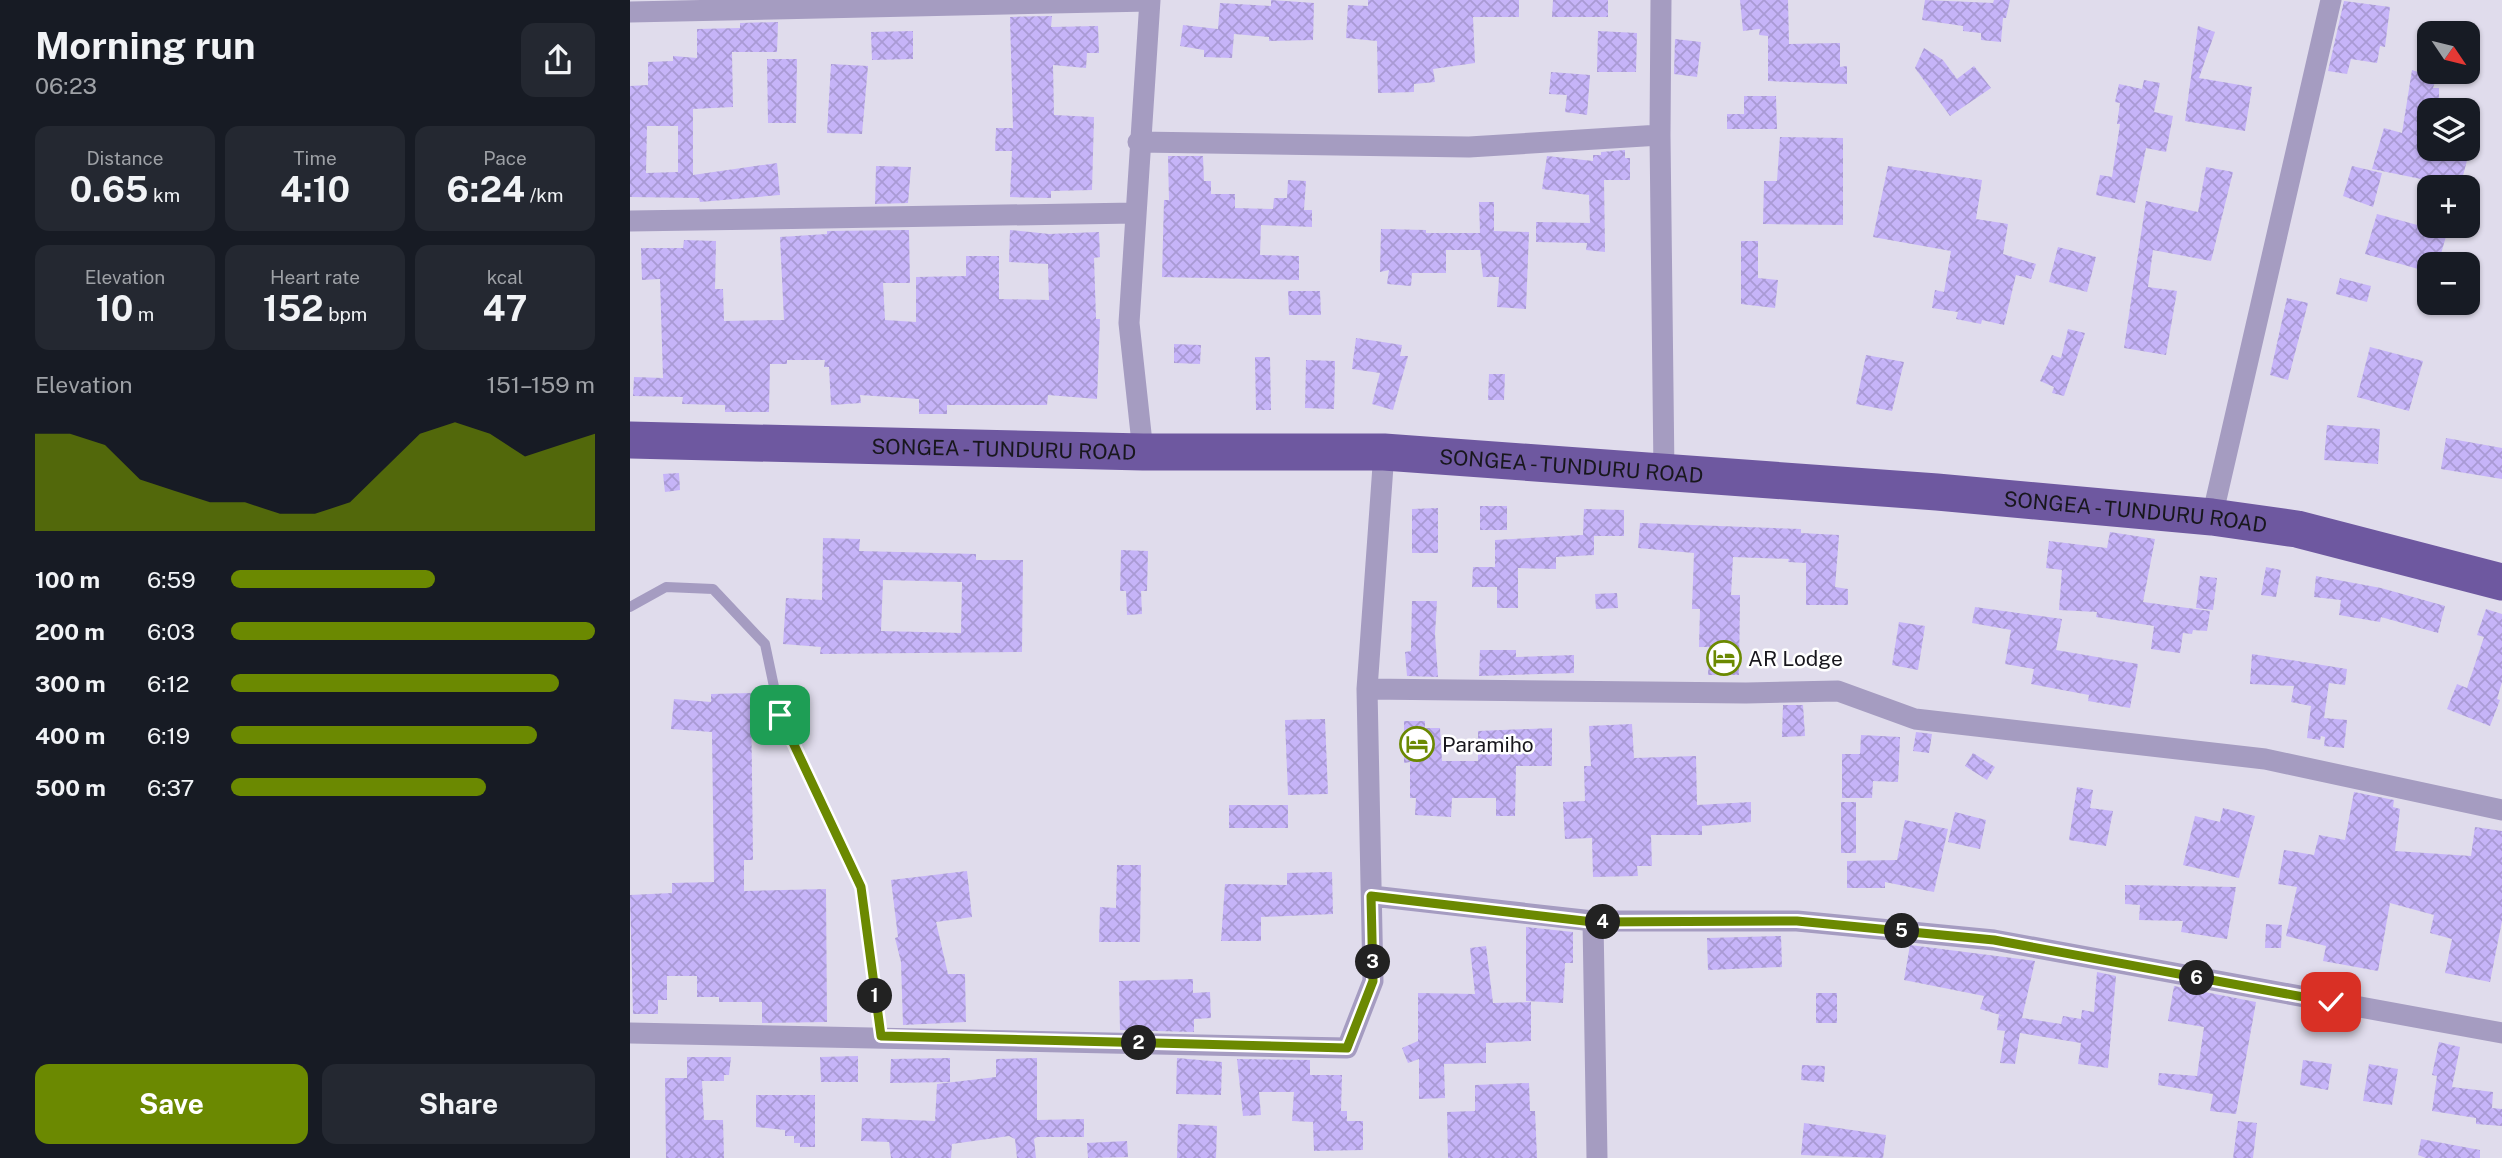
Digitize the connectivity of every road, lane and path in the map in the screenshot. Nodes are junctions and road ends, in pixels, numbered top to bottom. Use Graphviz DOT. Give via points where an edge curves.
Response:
graph roads {
  1 [pos="1661,0"];
  2 [pos="2331,0"];
  3 [pos="1150,1"];
  4 [pos="630,12"];
  5 [pos="1660,135"];
  6 [pos="1139,142"];
  7 [pos="1135,213"];
  8 [pos="630,222"];
  9 [pos="630,440"];
  10 [pos="1143,452"];
  11 [pos="1384,453"];
  12 [pos="1664,473"];
  13 [pos="2212,517"];
  14 [pos="2502,582"];
  15 [pos="630,607"];
  16 [pos="1367,689"];
  17 [pos="2502,810"];
  18 [pos="1371,896"];
  19 [pos="1593,922"];
  20 [pos="630,1033"];
  21 [pos="2502,1033"];
  22 [pos="881,1036"];
  23 [pos="1597,1158"];
  1 -- 5 [label="street"];
  2 -- 13 [label="street"];
  3 -- 4 [label="street"];
  3 -- 6 [label="street"];
  5 -- 6 [label="street" via="1468,147"];
  5 -- 12 [label="street"];
  6 -- 7 [label="street"];
  7 -- 8 [label="street"];
  7 -- 10 [label="street" via="1129,323"];
  9 -- 10 [label="highway, SONGEA - TUNDURU ROAD"];
  10 -- 11 [label="highway, SONGEA - TUNDURU ROAD"];
  11 -- 12 [label="highway, SONGEA - TUNDURU ROAD"];
  11 -- 16 [label="street"];
  12 -- 13 [label="highway, SONGEA - TUNDURU ROAD"];
  13 -- 14 [label="highway, SONGEA - TUNDURU ROAD" via="2297,528"];
  15 -- 22 [label="lane" via="666,587 713,589 765,644 780,715 861,887"];
  16 -- 17 [label="street" via="1838,691 1915,719 2264,759"];
  16 -- 18 [label="street"];
  18 -- 19 [label="street"];
  18 -- 22 [label="street" via="1373,981 1347,1048"];
  19 -- 21 [label="street" via="1797,921 1994,940"];
  19 -- 23 [label="street"];
  20 -- 22 [label="street"];
}
